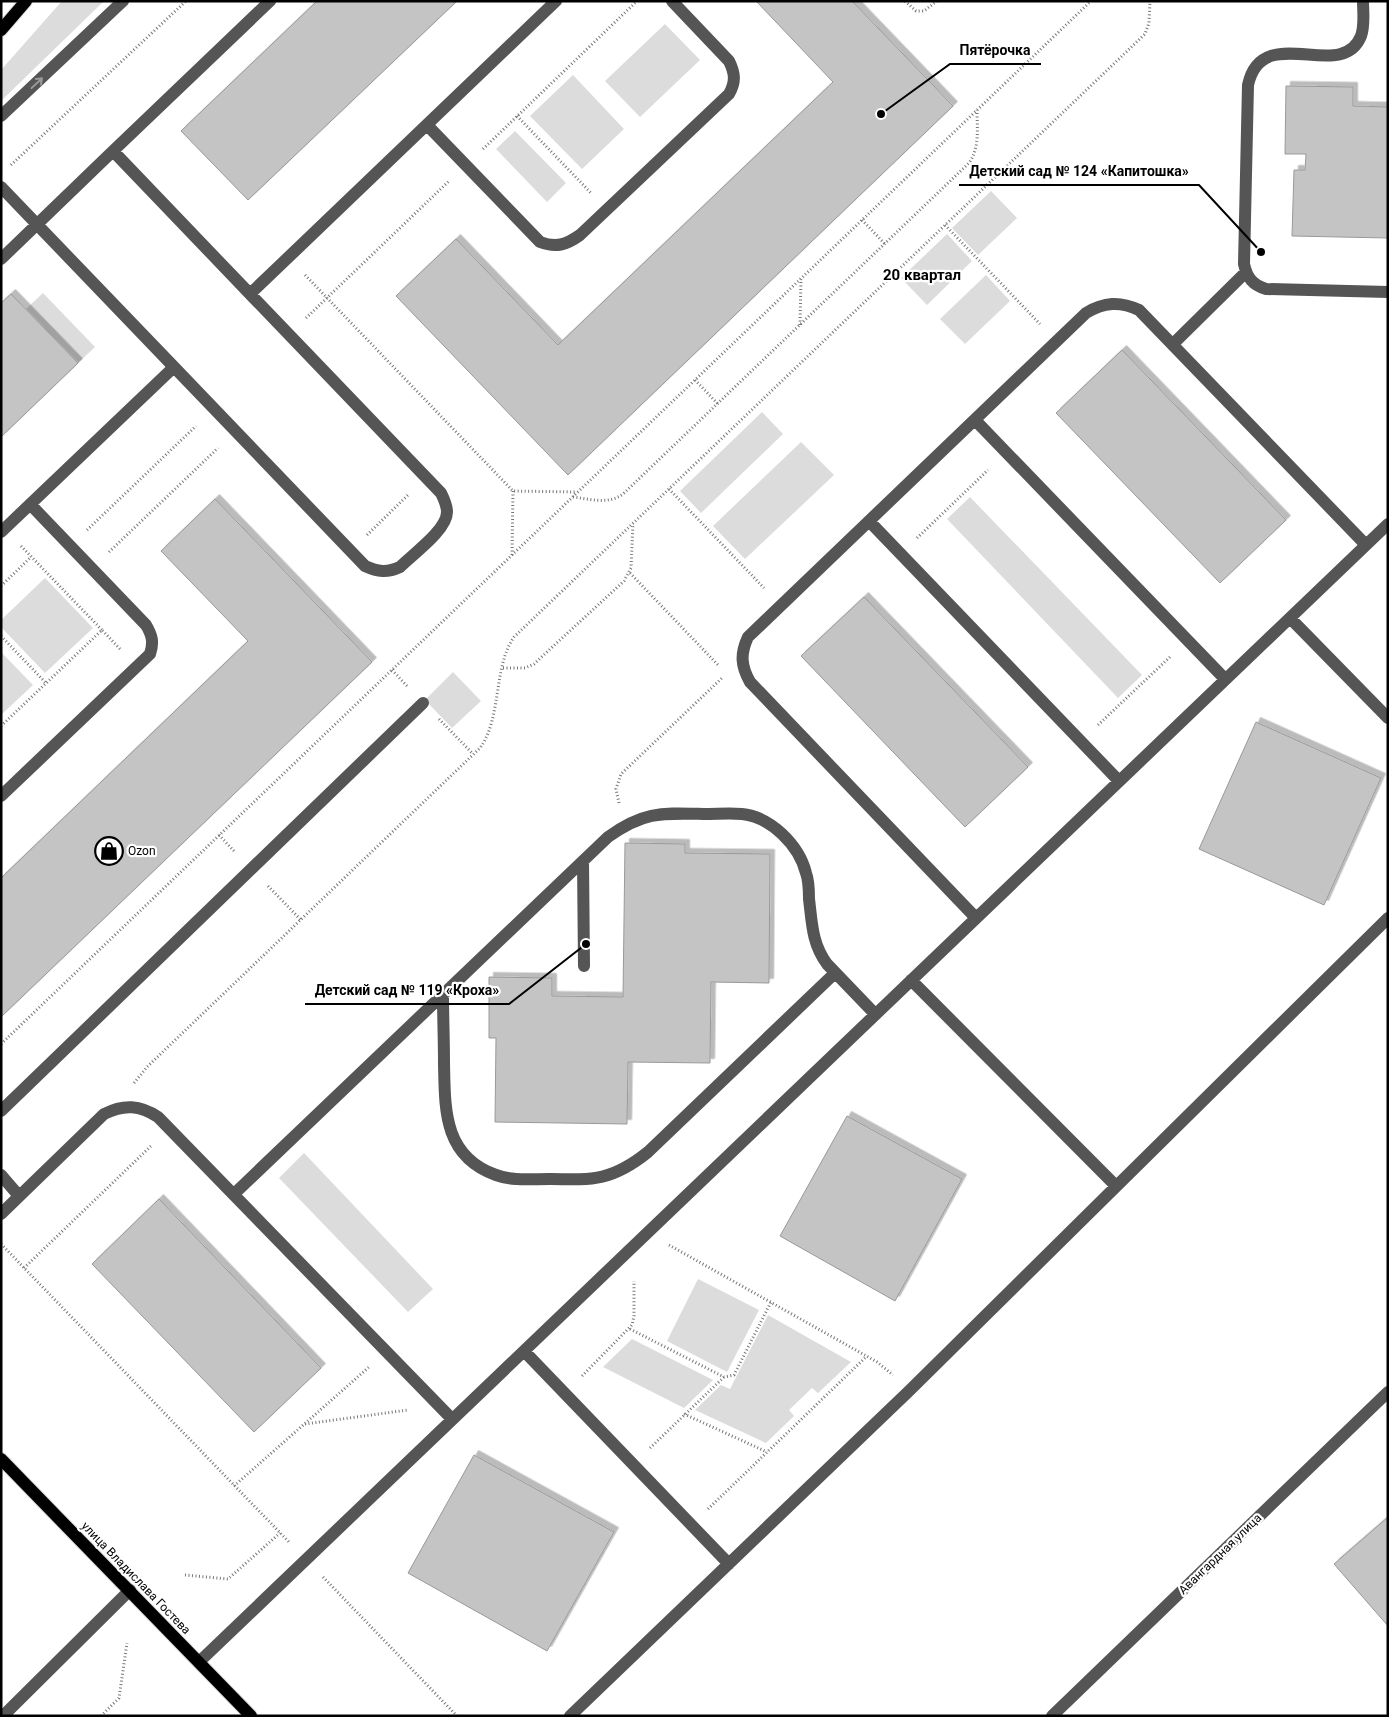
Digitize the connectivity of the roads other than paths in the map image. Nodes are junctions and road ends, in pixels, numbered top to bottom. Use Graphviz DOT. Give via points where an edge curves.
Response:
graph roads {
  1 [pos="26,1"];
  2 [pos="123,1"];
  3 [pos="270,1"];
  4 [pos="556,1"];
  5 [pos="672,1"];
  6 [pos="1362,2"];
  7 [pos="1,30"];
  8 [pos="1,116"];
  9 [pos="427,125"];
  10 [pos="113,151"];
  11 [pos="1,187"];
  12 [pos="37,225"];
  13 [pos="1,259"];
  14 [pos="1246,272"];
  15 [pos="1388,292"];
  16 [pos="250,294"];
  17 [pos="1172,344"];
  18 [pos="174,367"];
  19 [pos="975,420"];
  20 [pos="30,504"];
  21 [pos="869,521"];
  22 [pos="1388,524"];
  23 [pos="3,530"];
  24 [pos="1366,546"];
  25 [pos="1290,618"];
  26 [pos="1225,679"];
  27 [pos="423,703"];
  28 [pos="1388,718"];
  29 [pos="1119,781"];
  30 [pos="1,796"];
  31 [pos="582,861"];
  32 [pos="976,918"];
  33 [pos="1388,918"];
  34 [pos="584,966"];
  35 [pos="836,973"];
  36 [pos="912,980"];
  37 [pos="443,994"];
  38 [pos="875,1014"];
  39 [pos="1,1111"];
  40 [pos="1,1175"];
  41 [pos="1116,1186"];
  42 [pos="234,1194"];
  43 [pos="19,1196"];
  44 [pos="1,1214"];
  45 [pos="524,1351"];
  46 [pos="1388,1392"];
  47 [pos="452,1419"];
  48 [pos="1,1459"];
  49 [pos="729,1564"];
  50 [pos="130,1590"];
  51 [pos="199,1662"];
  52 [pos="250,1715"];
  53 [pos="2,1716"];
  54 [pos="570,1716"];
  55 [pos="1052,1716"];
  1 -- 7 [label="main road"];
  8 -- 2 [label="street, one-way"];
  3 -- 10 [label="street"];
  4 -- 9 [label="street"];
  5 -- 9 [label="street" via="729,61 734,71 733,87 569,243 548,246 540,242"];
  6 -- 14 [label="street" via="1362,33 1348,51 1333,55 1277,54 1266,56 1253,68 1248,85"];
  9 -- 16 [label="street"];
  10 -- 12 [label="street"];
  10 -- 16 [label="street"];
  11 -- 12 [label="street"];
  12 -- 13 [label="street"];
  12 -- 18 [label="street"];
  14 -- 15 [label="street" via="1254,283 1266,289"];
  14 -- 17 [label="street"];
  16 -- 18 [label="street" via="441,493 447,512 442,526 400,567 382,572 365,566"];
  17 -- 19 [label="street" via="1139,310 1127,304 1095,308"];
  17 -- 24 [label="street"];
  18 -- 20 [label="street"];
  19 -- 21 [label="street"];
  19 -- 26 [label="street"];
  20 -- 23 [label="street"];
  20 -- 30 [label="street" via="146,625 152,647 150,654 137,667"];
  21 -- 29 [label="street"];
  21 -- 32 [label="street" via="748,637 741,656 743,670 750,682"];
  22 -- 24 [label="street"];
  24 -- 25 [label="street"];
  25 -- 26 [label="street"];
  25 -- 28 [label="street"];
  26 -- 29 [label="street"];
  27 -- 39 [label="street"];
  29 -- 32 [label="street"];
  31 -- 34 [label="street"];
  31 -- 35 [label="street" via="608,837 629,824 661,813 744,814 758,819 787,839 798,854 807,873 816,945 820,955"];
  31 -- 37 [label="street"];
  32 -- 36 [label="street"];
  33 -- 41 [label="street"];
  35 -- 37 [label="street" via="632,1166 604,1178 589,1180 513,1179 484,1170 459,1148 451,1133 444,1105"];
  35 -- 38 [label="street"];
  36 -- 38 [label="street"];
  36 -- 41 [label="street"];
  37 -- 42 [label="street"];
  38 -- 45 [label="street"];
  40 -- 43 [label="street"];
  41 -- 49 [label="street"];
  42 -- 43 [label="street" via="158,1117 146,1109 125,1106 104,1114"];
  42 -- 47 [label="street"];
  43 -- 44 [label="street"];
  45 -- 47 [label="street"];
  45 -- 49 [label="street"];
  46 -- 55 [label="street, Авангардная улица"];
  47 -- 51 [label="street"];
  48 -- 50 [label="main road, улица Владислава Гостева"];
  49 -- 54 [label="street"];
  50 -- 51 [label="main road, улица Владислава Гостева"];
  50 -- 53 [label="street"];
  51 -- 52 [label="main road, улица Владислава Гостева"];
}
